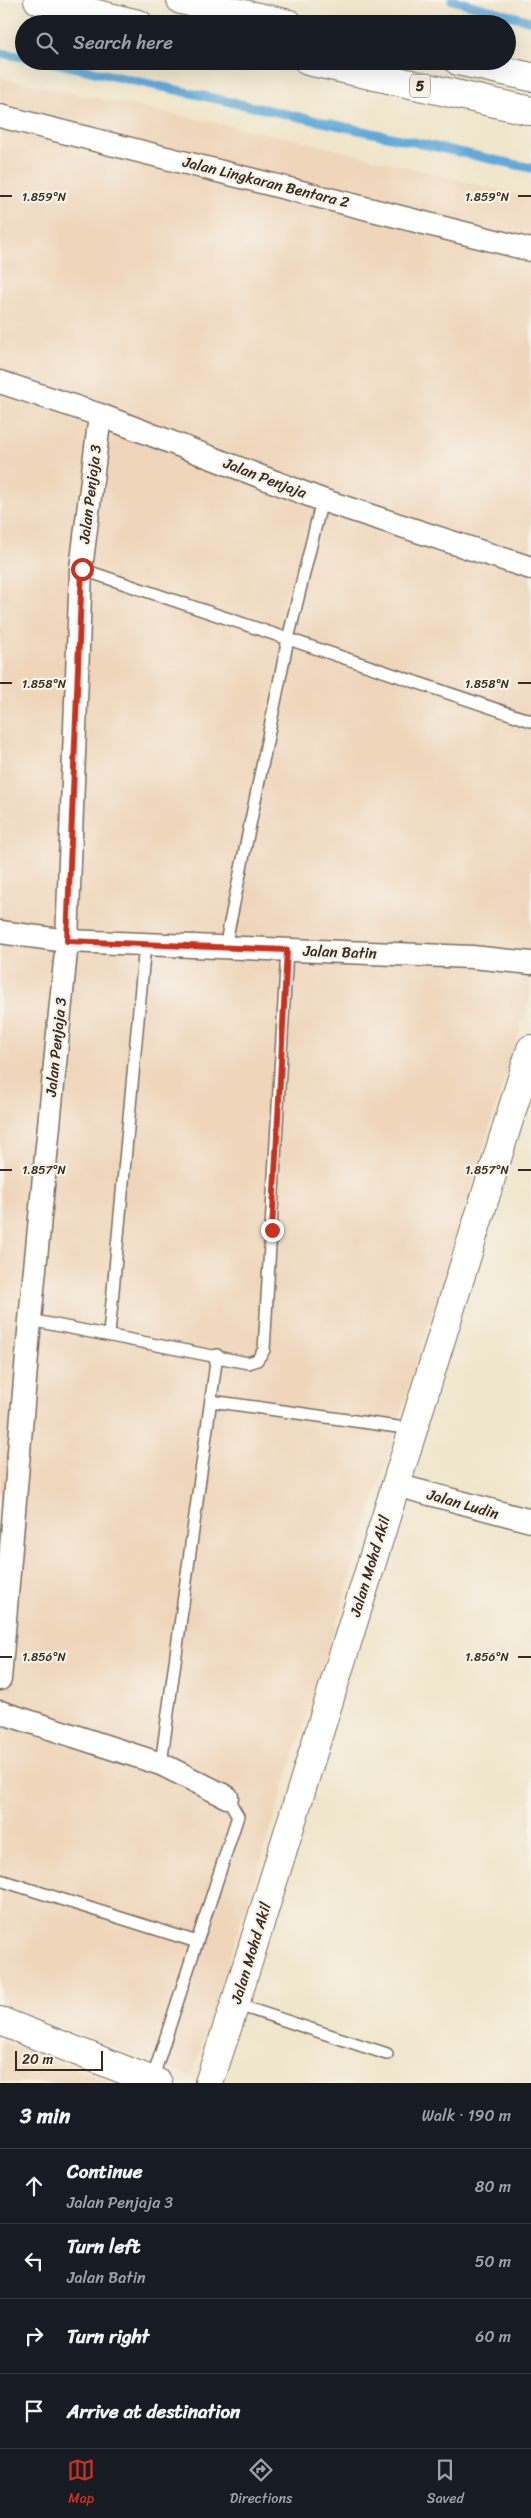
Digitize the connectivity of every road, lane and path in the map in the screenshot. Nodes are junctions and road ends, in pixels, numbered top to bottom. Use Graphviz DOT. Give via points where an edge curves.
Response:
graph roads {
  1 [pos="38,0"];
  2 [pos="181,0"];
  3 [pos="101,15"];
  4 [pos="248,15"];
  5 [pos="348,70"];
  6 [pos="497,70"];
  7 [pos="531,78"];
  8 [pos="531,111"];
  9 [pos="0,116"];
  10 [pos="531,250"];
  11 [pos="0,382"];
  12 [pos="100,415"];
  13 [pos="322,500"];
  14 [pos="531,568"];
  15 [pos="82,569"];
  16 [pos="288,639"];
  17 [pos="531,721"];
  18 [pos="0,932"];
  19 [pos="67,941"];
  20 [pos="145,944"];
  21 [pos="224,947"];
  22 [pos="287,950"];
  23 [pos="531,962"];
  24 [pos="531,1049"];
  25 [pos="30,1320"];
  26 [pos="109,1334"];
  27 [pos="217,1355"];
  28 [pos="211,1401"];
  29 [pos="412,1429"];
  30 [pos="396,1485"];
  31 [pos="531,1521"];
  32 [pos="4,1579"];
  33 [pos="0,1679"];
  34 [pos="0,1712"];
  35 [pos="161,1764"];
  36 [pos="226,1797"];
  37 [pos="0,1880"];
  38 [pos="197,1942"];
  39 [pos="235,2004"];
  40 [pos="0,2021"];
  41 [pos="387,2054"];
  42 [pos="154,2082"];
  43 [pos="209,2083"];
  1 -- 3 [label="street"];
  2 -- 4 [label="street"];
  5 -- 8 [label="street, 5"];
  6 -- 7 [label="street"];
  9 -- 10 [label="street, Jalan Lingkaran Bentara 2"];
  11 -- 12 [label="street, Jalan Penjaja"];
  12 -- 13 [label="street, Jalan Penjaja"];
  12 -- 15 [label="street, Jalan Penjaja 3"];
  13 -- 14 [label="street, Jalan Penjaja"];
  13 -- 16 [label="lane"];
  15 -- 16 [label="lane"];
  15 -- 19 [label="street, Jalan Penjaja 3"];
  16 -- 17 [label="lane"];
  16 -- 21 [label="lane"];
  18 -- 19 [label="street, Jalan Batin"];
  19 -- 20 [label="street, Jalan Batin"];
  19 -- 25 [label="street, Jalan Penjaja 3"];
  20 -- 21 [label="street, Jalan Batin"];
  20 -- 26 [label="lane"];
  21 -- 22 [label="street, Jalan Batin"];
  22 -- 23 [label="street, Jalan Batin"];
  22 -- 27 [label="lane" via="264,1350 257,1360 248,1363"];
  24 -- 29 [label="street, Jalan Mohd Akil"];
  25 -- 26 [label="lane"];
  25 -- 32 [label="street, Jalan Penjaja 3"];
  26 -- 27 [label="lane"];
  27 -- 28 [label="lane"];
  28 -- 29 [label="lane"];
  28 -- 35 [label="lane"];
  29 -- 30 [label="street, Jalan Mohd Akil"];
  30 -- 31 [label="street, Jalan Ludin"];
  30 -- 39 [label="street, Jalan Mohd Akil"];
  32 -- 33 [label="street, Jalan Penjaja 3"];
  34 -- 35 [label="street"];
  35 -- 36 [label="street"];
  36 -- 38 [label="lane" via="238,1816"];
  37 -- 38 [label="lane"];
  38 -- 42 [label="lane"];
  39 -- 41 [label="lane"];
  39 -- 43 [label="street, Jalan Mohd Akil"];
  40 -- 42 [label="street"];
}
